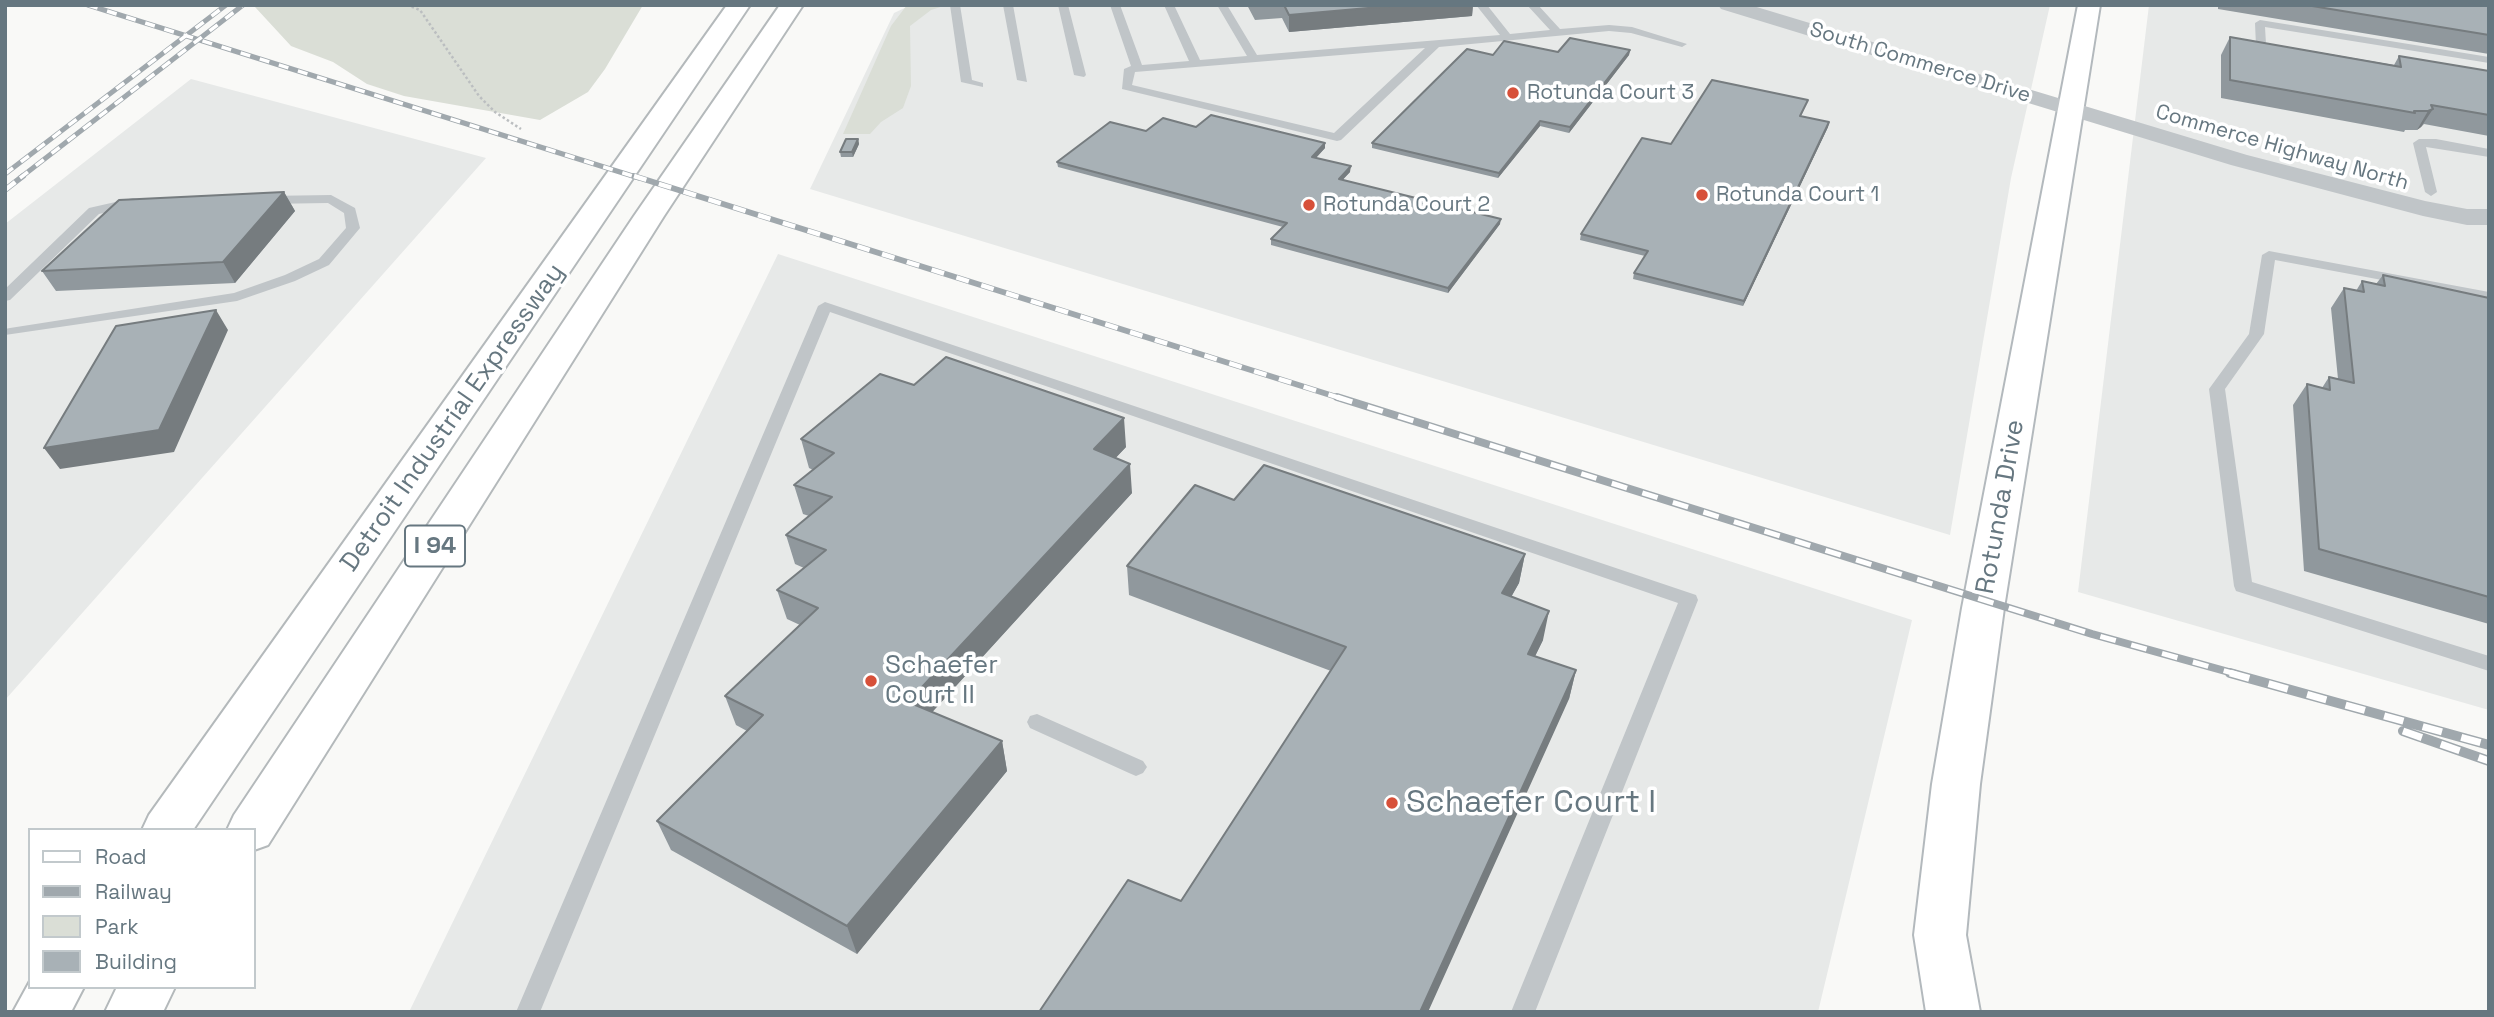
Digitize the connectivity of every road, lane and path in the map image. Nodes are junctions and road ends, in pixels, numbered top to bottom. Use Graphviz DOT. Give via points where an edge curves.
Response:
graph roads {
  1 [pos="407,5"];
  2 [pos="739,5"];
  3 [pos="792,5"];
  4 [pos="818,5"];
  5 [pos="955,5"];
  6 [pos="1008,5"];
  7 [pos="1063,5"];
  8 [pos="1115,5"];
  9 [pos="1169,5"];
  10 [pos="1222,5"];
  11 [pos="1481,5"];
  12 [pos="1532,5"];
  13 [pos="1728,5"];
  14 [pos="1792,5"];
  15 [pos="2089,5"];
  16 [pos="1887,32"];
  17 [pos="1558,33"];
  18 [pos="1507,37"];
  19 [pos="1436,44"];
  20 [pos="1682,44"];
  21 [pos="765,48"];
  22 [pos="2288,50"];
  23 [pos="1254,59"];
  24 [pos="2489,60"];
  25 [pos="1196,64"];
  26 [pos="1138,69"];
  27 [pos="1080,75"];
  28 [pos="1024,80"];
  29 [pos="979,85"];
  30 [pos="2065,92"];
  31 [pos="2205,126"];
  32 [pos="521,129"];
  33 [pos="2258,141"];
  34 [pos="2489,153"];
  35 [pos="2431,192"];
  36 [pos="252,200"];
  37 [pos="146,201"];
  38 [pos="2489,211"];
  39 [pos="2489,217"];
  40 [pos="2489,296"];
  41 [pos="5,297"];
  42 [pos="7,329"];
  43 [pos="2489,664"];
  44 [pos="1037,722"];
  45 [pos="1136,766"];
  46 [pos="167,828"];
  47 [pos="252,828"];
  48 [pos="56,989"];
  49 [pos="147,989"];
  50 [pos="40,1012"];
  51 [pos="132,1012"];
  52 [pos="528,1012"];
  53 [pos="1522,1012"];
  54 [pos="1953,1012"];
  1 -- 32 [label="path" via="421,10 479,96"];
  2 -- 46 [label="main road, Detroit Industrial Expressway / I 94"];
  3 -- 21 [label="main road, Detroit Industrial Expressway / I 94"];
  4 -- 21 [label="main road"];
  5 -- 29 [label="lane" via="967,82"];
  6 -- 28 [label="lane"];
  7 -- 27 [label="lane"];
  8 -- 26 [label="lane"];
  9 -- 25 [label="lane"];
  10 -- 23 [label="lane"];
  11 -- 18 [label="lane"];
  12 -- 17 [label="lane"];
  13 -- 30 [label="street, South Commerce Drive"];
  14 -- 16 [label="street, South Commerce Drive"];
  15 -- 30 [label="main road, Rotunda Drive"];
  17 -- 18 [label="lane"];
  17 -- 20 [label="lane" via="1632,30"];
  18 -- 19 [label="lane"];
  19 -- 23 [label="lane"];
  19 -- 26 [label="lane" via="1338,137 1126,87 1130,69"];
  21 -- 47 [label="main road, Detroit Industrial Expressway / I 94" via="649,216"];
  22 -- 24 [label="lane" via="2261,46 2260,23"];
  23 -- 25 [label="lane"];
  25 -- 26 [label="lane"];
  30 -- 31 [label="street, Commerce Highway North"];
  30 -- 39 [label="street, Commerce Highway North" via="2239,160 2397,201"];
  30 -- 54 [label="main road, Rotunda Drive" via="1956,784 1940,935"];
  33 -- 35 [label="street, Commerce Highway North"];
  34 -- 35 [label="lane" via="2419,143"];
  35 -- 38 [label="street, Commerce Highway North"];
  36 -- 42 [label="lane" via="331,199 349,211 352,228 324,262 237,297"];
  37 -- 41 [label="lane" via="94,211"];
  40 -- 43 [label="lane" via="2269,255 2256,334 2217,389 2242,586"];
  44 -- 45 [label="lane"];
  48 -- 50 [label="main road"];
  49 -- 51 [label="main road"];
  52 -- 53 [label="lane" via="825,306 1689,600"];
}
